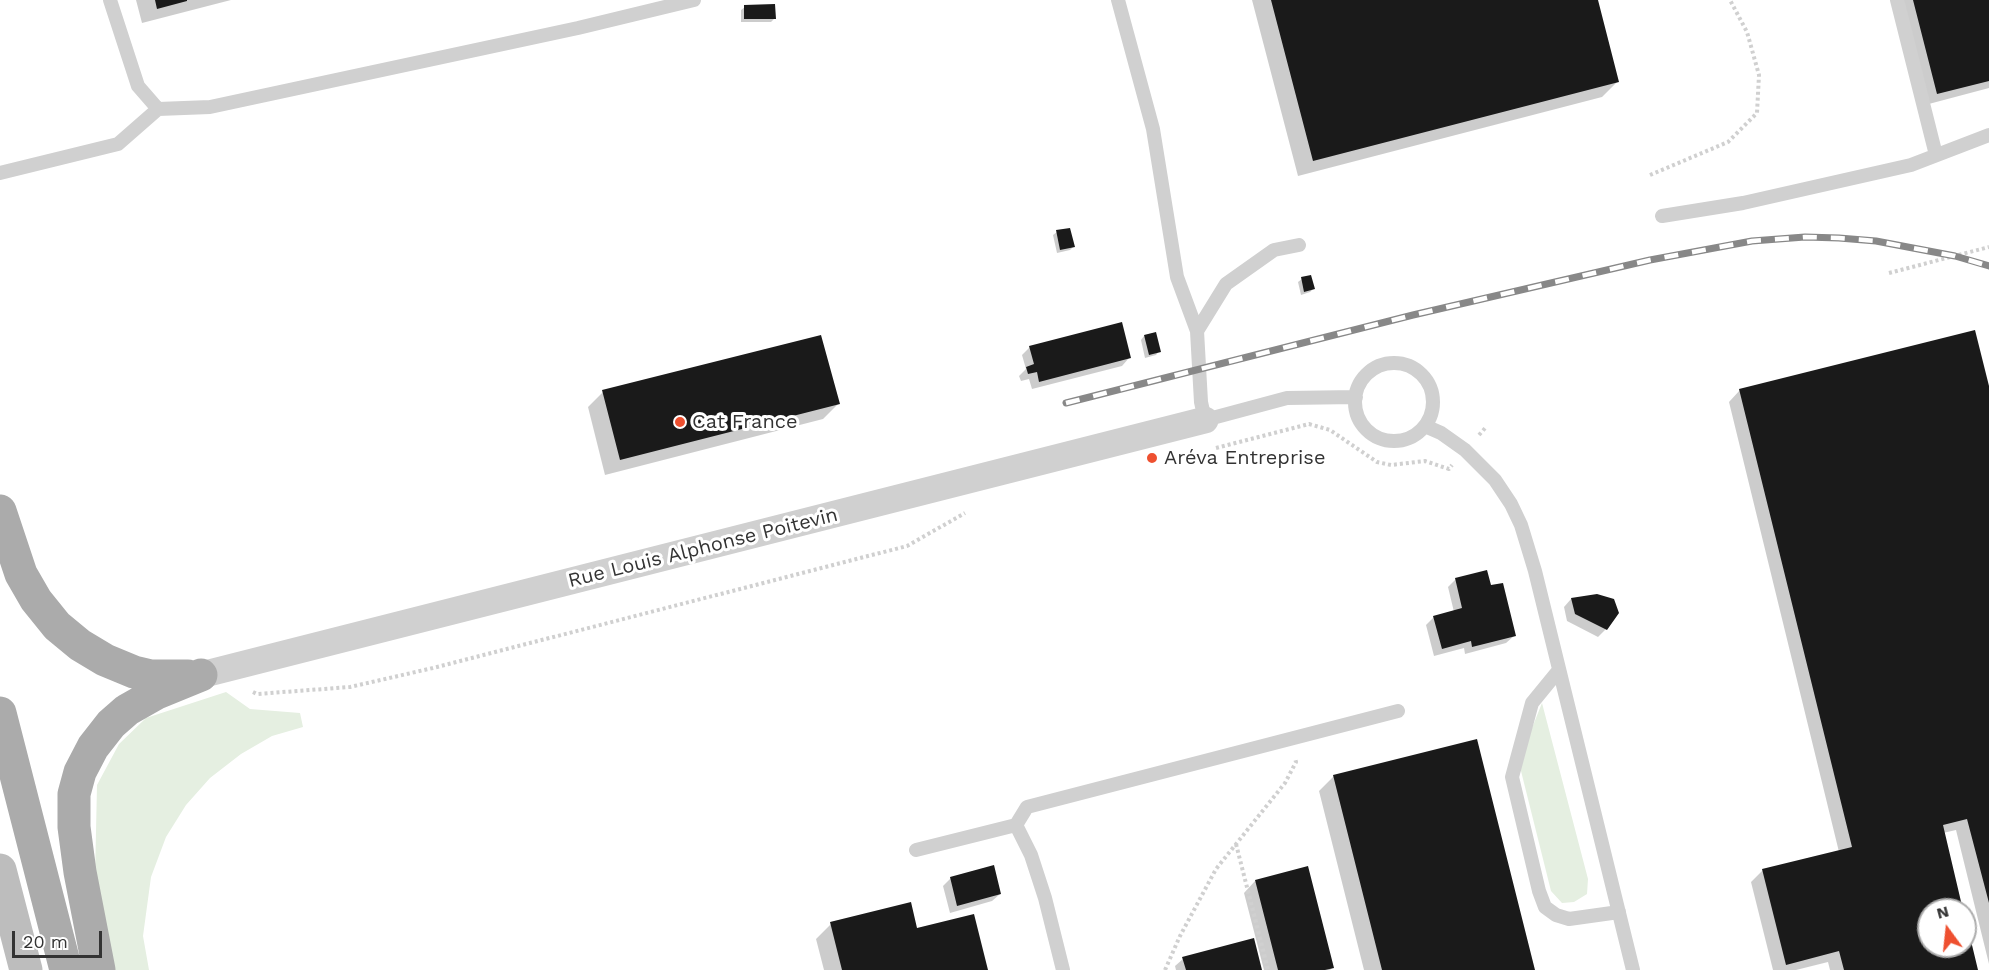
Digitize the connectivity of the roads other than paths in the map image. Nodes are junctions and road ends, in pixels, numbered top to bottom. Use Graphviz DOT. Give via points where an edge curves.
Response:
graph roads {
  1 [pos="110,0"];
  2 [pos="694,0"];
  3 [pos="1118,0"];
  4 [pos="1897,0"];
  5 [pos="158,109"];
  6 [pos="1989,135"];
  7 [pos="1936,155"];
  8 [pos="0,172"];
  9 [pos="1662,216"];
  10 [pos="1299,245"];
  11 [pos="1197,331"];
  12 [pos="1356,397"];
  13 [pos="1205,420"];
  14 [pos="1425,426"];
  15 [pos="0,511"];
  16 [pos="1558,670"];
  17 [pos="201,675"];
  18 [pos="1398,711"];
  19 [pos="0,713"];
  20 [pos="1016,825"];
  21 [pos="916,850"];
  22 [pos="0,870"];
  23 [pos="1619,912"];
  24 [pos="26,970"];
  25 [pos="66,970"];
  26 [pos="99,970"];
  27 [pos="1063,970"];
  28 [pos="1633,970"];
  1 -- 5 [label="lane" via="138,86"];
  2 -- 5 [label="lane" via="210,107"];
  3 -- 11 [label="lane" via="1153,129 1178,277"];
  4 -- 7 [label="lane"];
  5 -- 8 [label="lane" via="118,144"];
  6 -- 7 [label="lane"];
  7 -- 9 [label="lane" via="1911,165"];
  10 -- 11 [label="lane" via="1274,250 1226,284"];
  11 -- 13 [label="lane"];
  12 -- 13 [label="lane" via="1287,398"];
  12 -- 14 [label="lane" via="1357,416 1376,437 1403,440"];
  12 -- 14 [label="lane" via="1371,370 1391,363 1411,367 1427,380 1431,390 1433,409"];
  13 -- 17 [label="street, Rue Louis Alphonse Poitevin"];
  14 -- 16 [label="lane" via="1465,450 1495,480 1511,504 1535,571"];
  15 -- 17 [label="main road" via="21,574 36,600 57,626 80,645 134,672 162,677"];
  16 -- 23 [label="lane"];
  16 -- 23 [label="lane" via="1532,703 1512,777 1539,891 1545,907 1569,919"];
  17 -- 26 [label="main road" via="127,710 93,747 80,772 74,794 74,826"];
  18 -- 20 [label="lane" via="1027,807"];
  19 -- 25 [label="main road"];
  20 -- 21 [label="lane"];
  20 -- 27 [label="lane" via="1045,898"];
  22 -- 24 [label="main road"];
  23 -- 28 [label="lane"];
}
